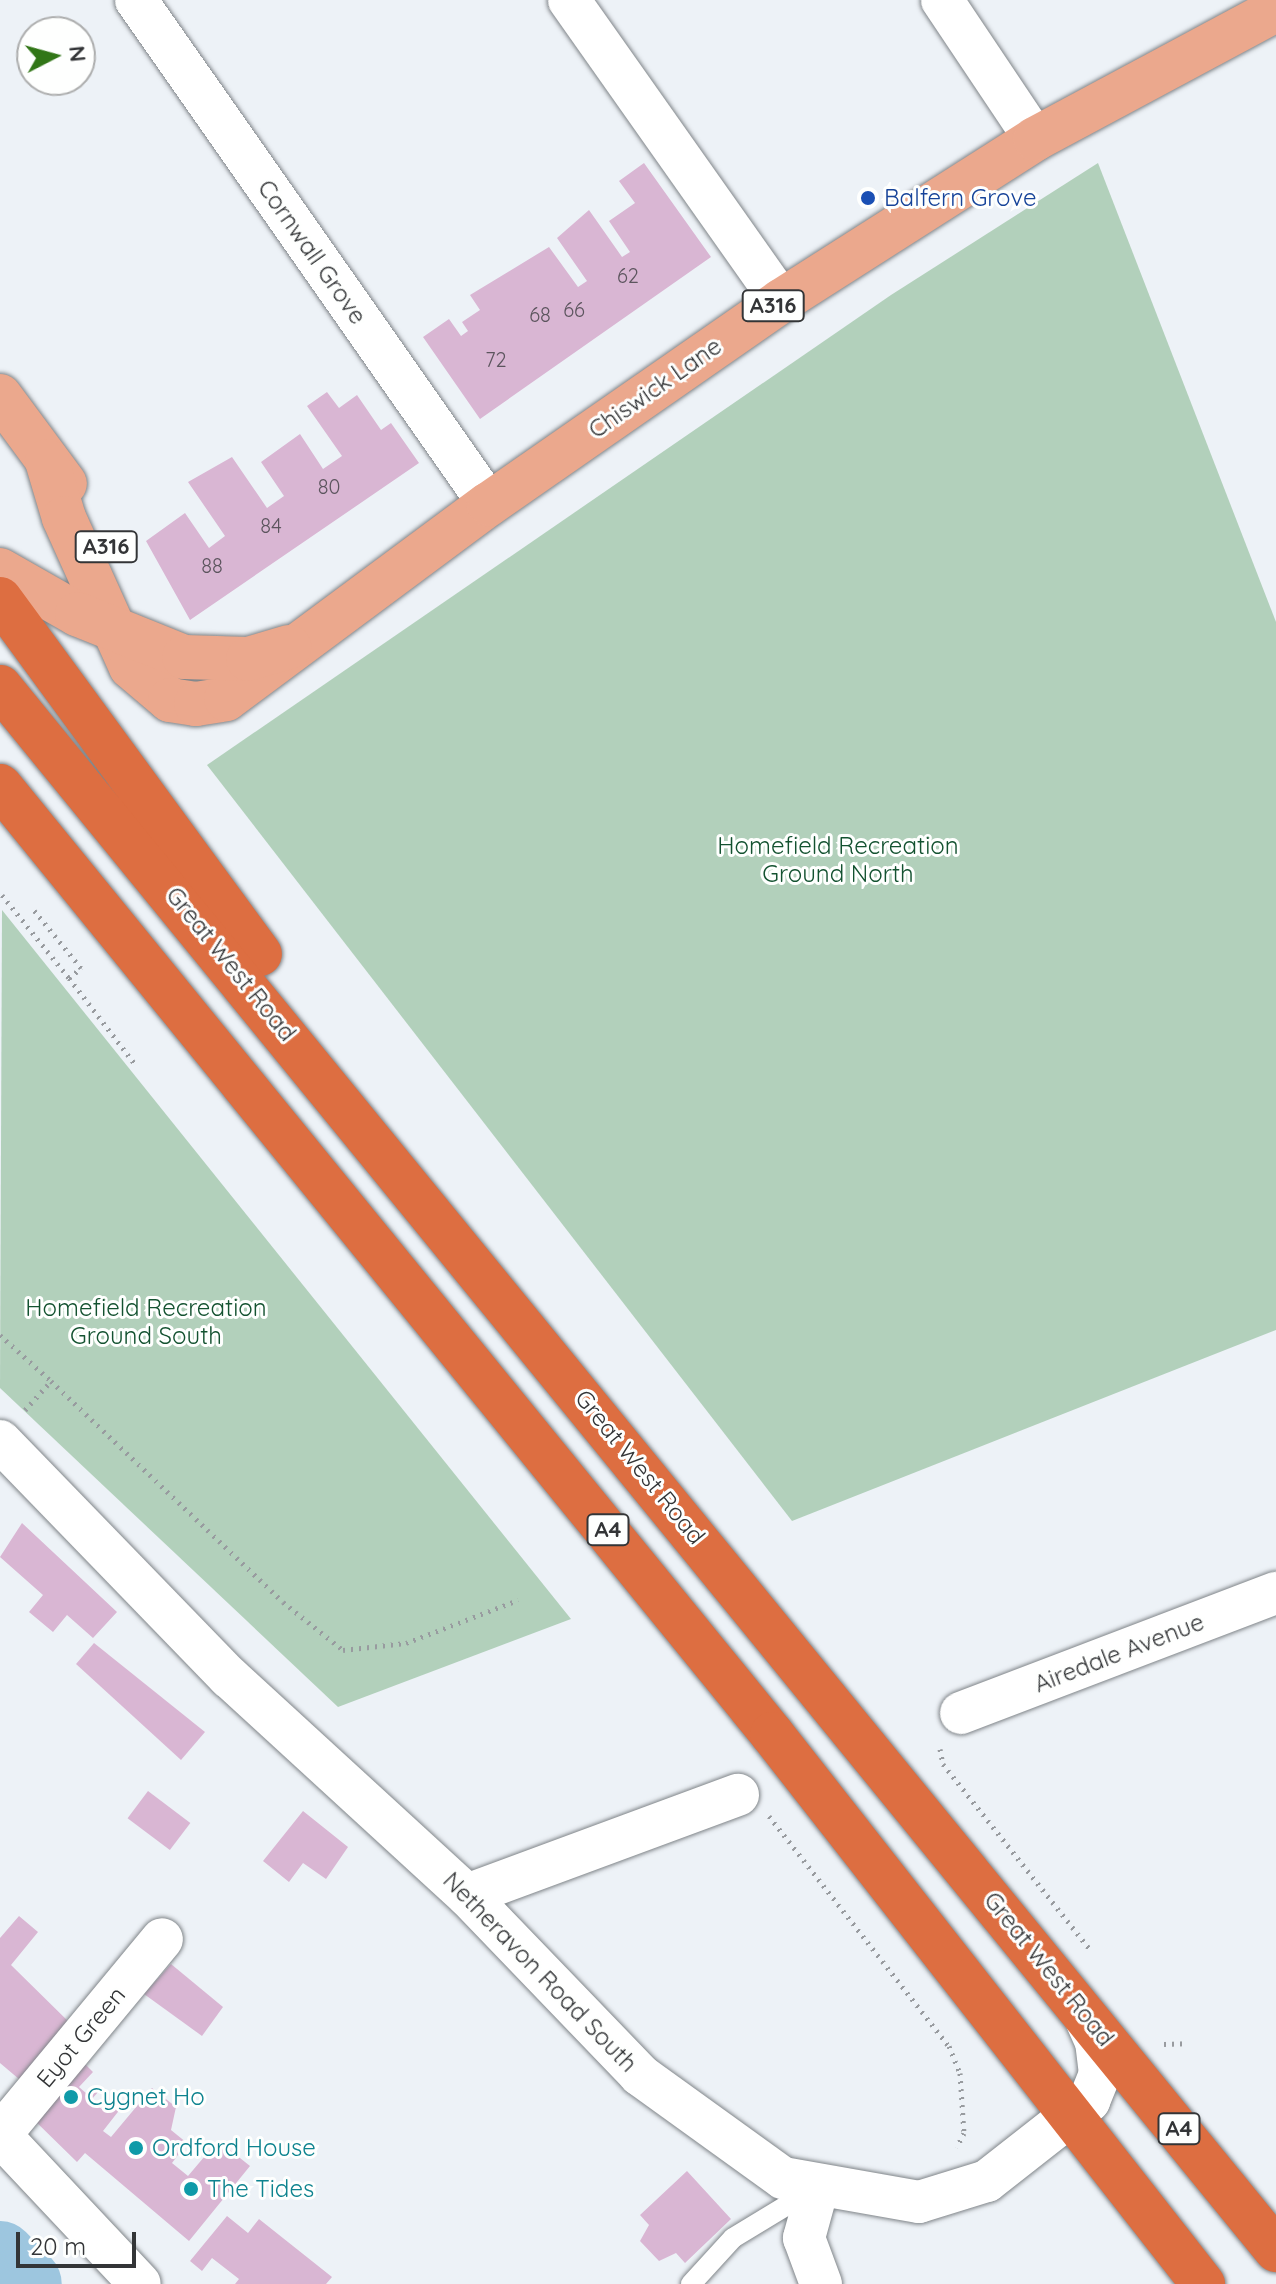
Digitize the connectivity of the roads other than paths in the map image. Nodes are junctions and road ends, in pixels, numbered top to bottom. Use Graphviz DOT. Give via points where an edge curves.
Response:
graph roads {
  1 [pos="136,0"];
  2 [pos="569,0"];
  3 [pos="942,0"];
  4 [pos="1272,7"];
  5 [pos="1035,139"];
  6 [pos="781,301"];
  7 [pos="0,396"];
  8 [pos="47,461"];
  9 [pos="489,504"];
  10 [pos="0,570"];
  11 [pos="0,599"];
  12 [pos="109,626"];
  13 [pos="152,640"];
  14 [pos="299,644"];
  15 [pos="0,687"];
  16 [pos="0,786"];
  17 [pos="8,1430"];
  18 [pos="726,1572"];
  19 [pos="1276,1593"];
  20 [pos="961,1713"];
  21 [pos="738,1795"];
  22 [pos="467,1895"];
  23 [pos="162,1939"];
  24 [pos="1081,2009"];
  25 [pos="1071,2119"];
  26 [pos="0,2135"];
  27 [pos="818,2187"];
  28 [pos="1276,2250"];
  29 [pos="140,2284"];
  30 [pos="691,2284"];
  31 [pos="821,2284"];
  32 [pos="1203,2284"];
  1 -- 9 [label="street, Cornwall Grove"];
  2 -- 6 [label="street"];
  3 -- 5 [label="street"];
  4 -- 5 [label="main road, Chiswick Lane / A316"];
  5 -- 6 [label="main road, Chiswick Lane / A316"];
  6 -- 9 [label="main road, Chiswick Lane / A316"];
  7 -- 8 [label="main road, A316"];
  8 -- 12 [label="main road, A316"];
  8 -- 13 [label="main road, A316" via="90,514"];
  9 -- 14 [label="main road, Chiswick Lane / A316"];
  10 -- 12 [label="main road, A316"];
  11 -- 18 [label="highway, A4" via="126,776"];
  12 -- 13 [label="main road, A316"];
  12 -- 14 [label="main road, Chiswick Lane / A316" via="131,667 170,700 196,704 245,687"];
  13 -- 14 [label="main road, Chiswick Lane / A316" via="184,657 216,660"];
  15 -- 18 [label="highway, Great West Road / A4"];
  16 -- 25 [label="highway, A4" via="772,1734"];
  17 -- 22 [label="street, Netheravon Road South" via="229,1677"];
  18 -- 24 [label="highway, Great West Road / A4"];
  19 -- 20 [label="street, Airedale Avenue"];
  21 -- 22 [label="street"];
  22 -- 27 [label="street, Netheravon Road South" via="640,2075 783,2178"];
  23 -- 26 [label="street, Eyot Green"];
  24 -- 25 [label="street, Netheravon Road South" via="1096,2042 1100,2074 1089,2101"];
  24 -- 28 [label="highway, Great West Road / A4"];
  25 -- 27 [label="street, Netheravon Road South" via="987,2181 948,2197 885,2201"];
  25 -- 32 [label="highway, A4"];
  26 -- 29 [label="street"];
  27 -- 30 [label="lane" via="733,2238"];
  27 -- 31 [label="street" via="804,2238"];
}
